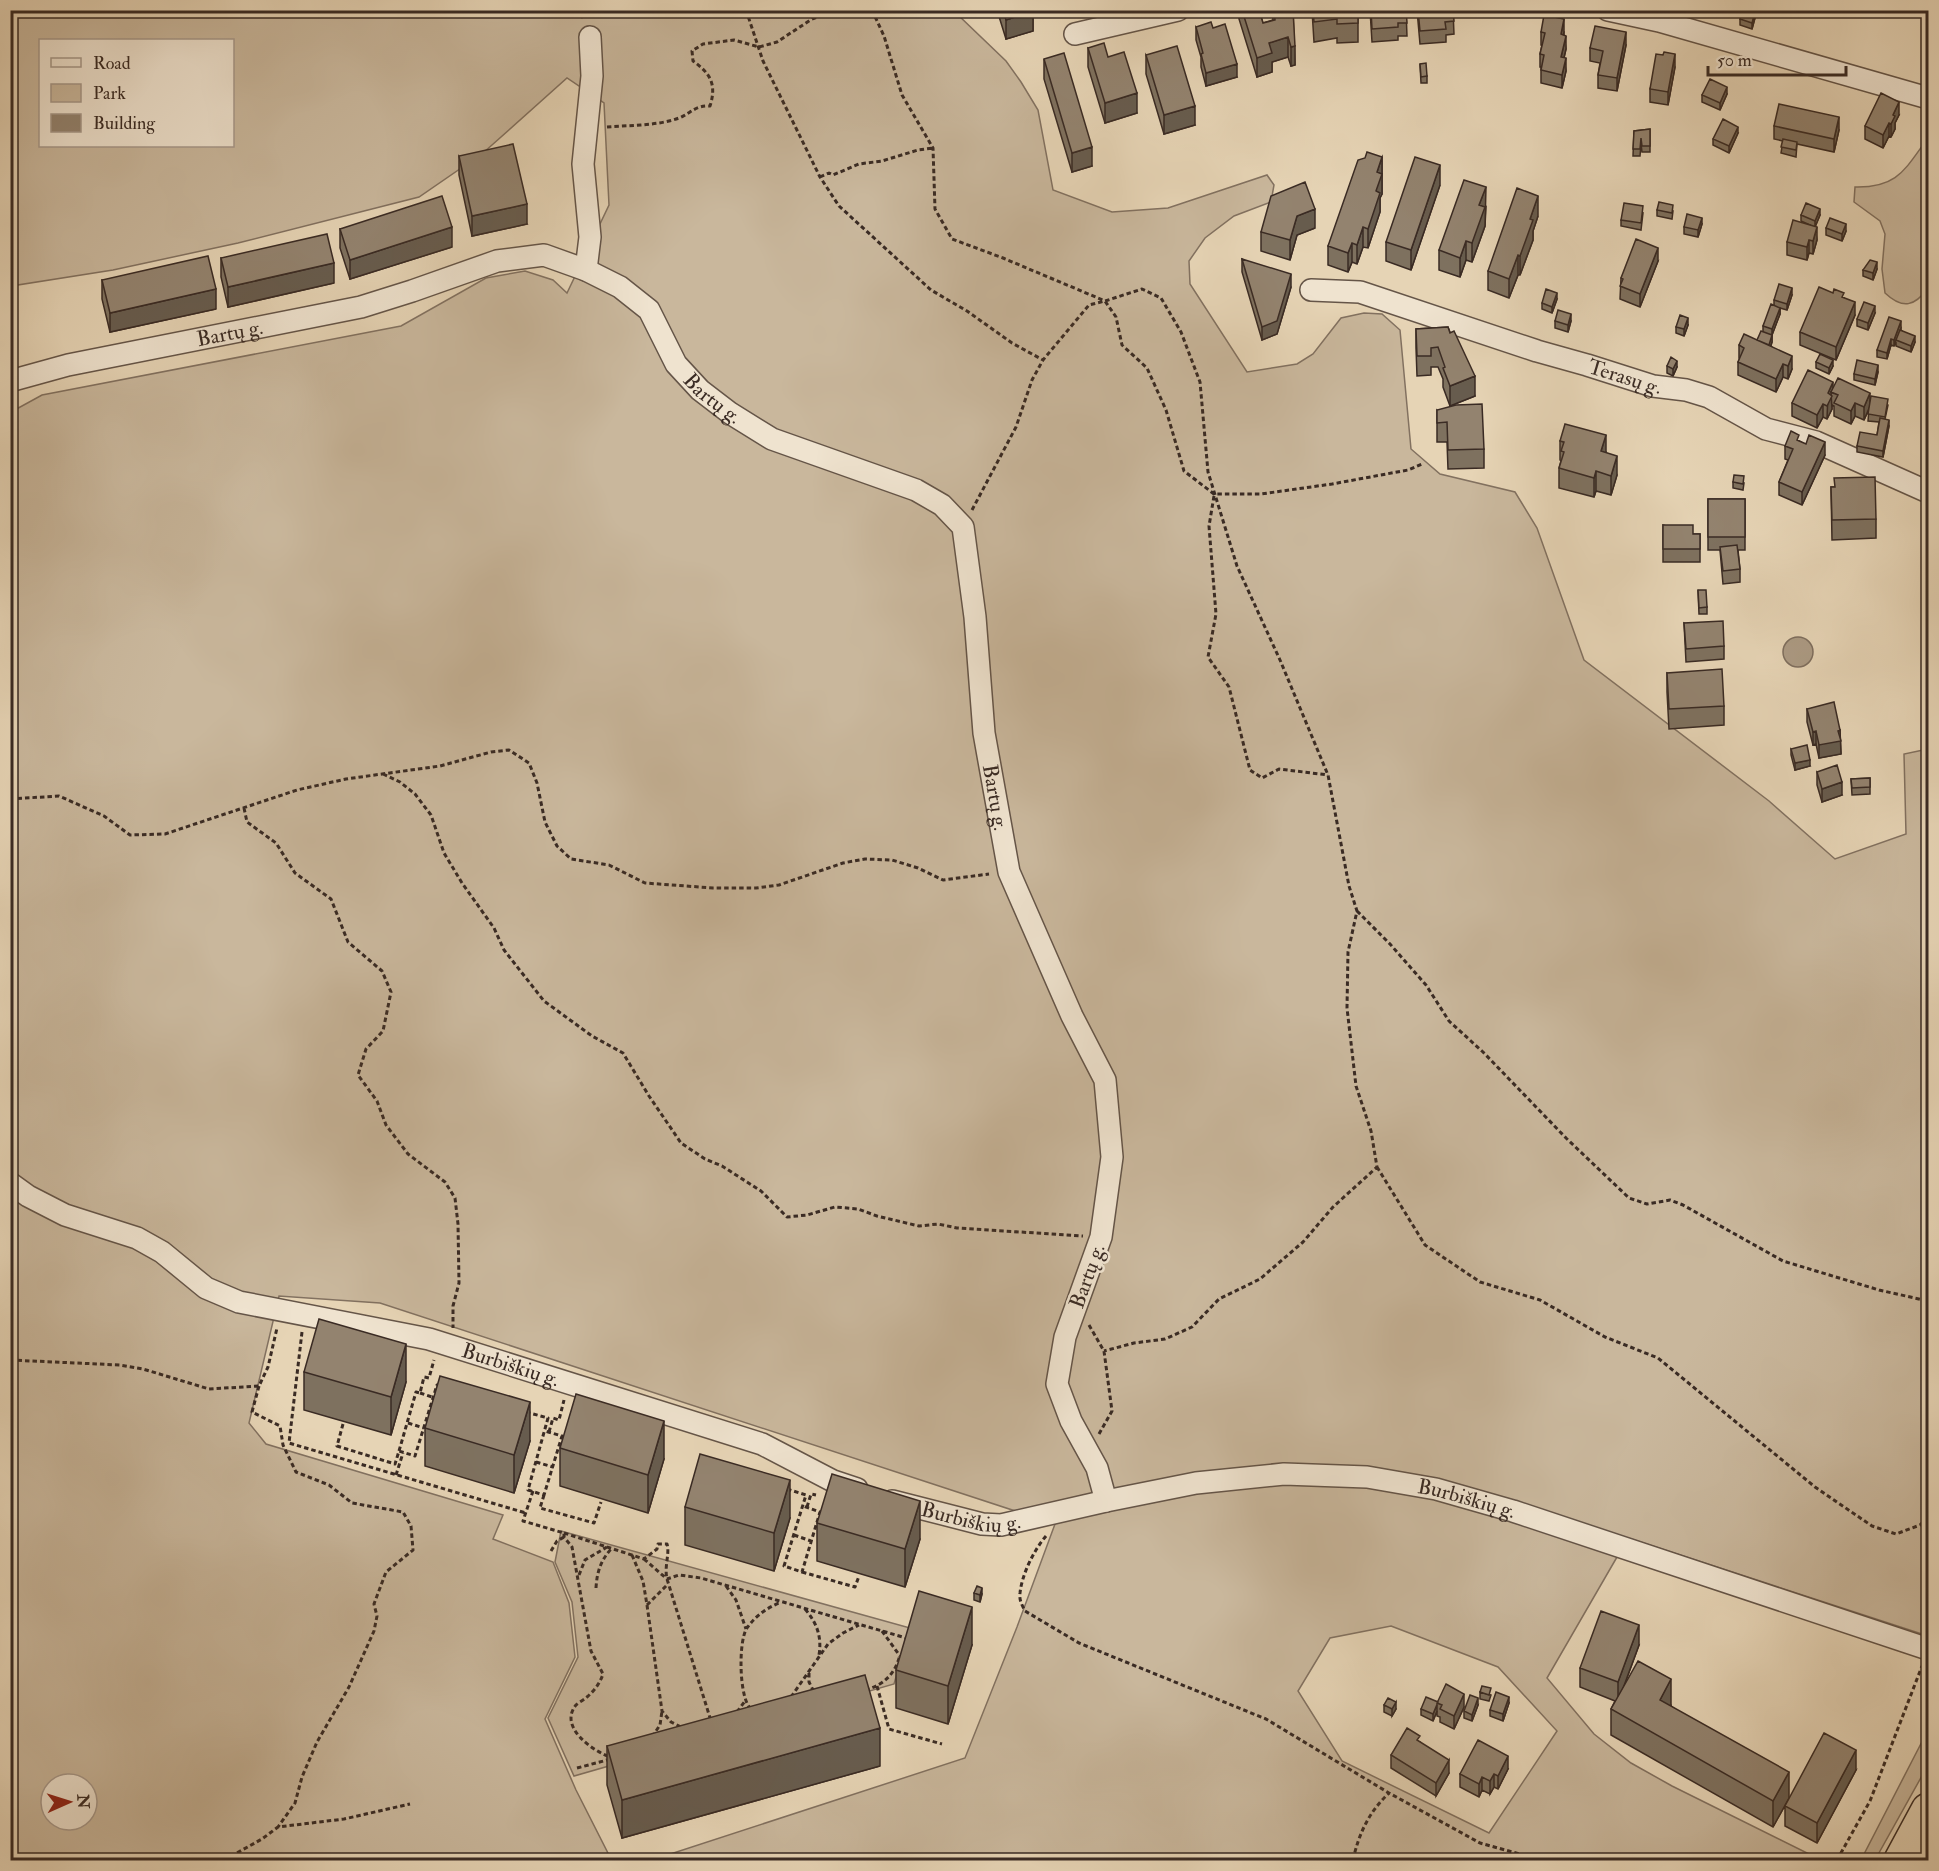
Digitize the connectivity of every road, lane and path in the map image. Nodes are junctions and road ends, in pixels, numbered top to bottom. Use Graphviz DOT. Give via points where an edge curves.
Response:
graph roads {
  1 [pos="746,10"];
  2 [pos="838,10"];
  3 [pos="872,10"];
  4 [pos="1178,10"];
  5 [pos="1608,10"];
  6 [pos="1075,34"];
  7 [pos="590,37"];
  8 [pos="759,47"];
  9 [pos="1929,98"];
  10 [pos="587,129"];
  11 [pos="933,148"];
  12 [pos="820,177"];
  13 [pos="586,270"];
  14 [pos="1311,290"];
  15 [pos="1105,301"];
  16 [pos="1043,360"];
  17 [pos="10,381"];
  18 [pos="1422,464"];
  19 [pos="1929,492"];
  20 [pos="1214,494"];
  21 [pos="963,527"];
  22 [pos="383,774"];
  23 [pos="1328,775"];
  24 [pos="10,799"];
  25 [pos="244,808"];
  26 [pos="1009,872"];
  27 [pos="1357,911"];
  28 [pos="1377,1167"];
  29 [pos="10,1183"];
  30 [pos="1101,1237"];
  31 [pos="1929,1301"];
  32 [pos="281,1311"];
  33 [pos="304,1316"];
  34 [pos="1088,1323"];
  35 [pos="453,1346"];
  36 [pos="1104,1351"];
  37 [pos="10,1360"];
  38 [pos="424,1377"];
  39 [pos="259,1386"];
  40 [pos="448,1389"];
  41 [pos="420,1393"];
  42 [pos="433,1397"];
  43 [pos="526,1412"];
  44 [pos="553,1418"];
  45 [pos="407,1422"];
  46 [pos="343,1424"];
  47 [pos="424,1428"];
  48 [pos="547,1431"];
  49 [pos="1087,1450"];
  50 [pos="401,1452"];
  51 [pos="536,1462"];
  52 [pos="553,1467"];
  53 [pos="396,1475"];
  54 [pos="784,1488"];
  55 [pos="533,1491"];
  56 [pos="811,1494"];
  57 [pos="544,1495"];
  58 [pos="1106,1500"];
  59 [pos="601,1502"];
  60 [pos="805,1507"];
  61 [pos="526,1513"];
  62 [pos="1929,1517"];
  63 [pos="1054,1531"];
  64 [pos="564,1535"];
  65 [pos="794,1535"];
  66 [pos="811,1541"];
  67 [pos="610,1547"];
  68 [pos="551,1551"];
  69 [pos="632,1554"];
  70 [pos="644,1559"];
  71 [pos="802,1572"];
  72 [pos="578,1576"];
  73 [pos="859,1576"];
  74 [pos="667,1579"];
  75 [pos="668,1584"];
  76 [pos="725,1585"];
  77 [pos="596,1588"];
  78 [pos="782,1601"];
  79 [pos="647,1605"];
  80 [pos="804,1608"];
  81 [pos="861,1625"];
  82 [pos="746,1629"];
  83 [pos="882,1631"];
  84 [pos="909,1631"];
  85 [pos="906,1638"];
  86 [pos="1926,1655"];
  87 [pos="900,1656"];
  88 [pos="819,1658"];
  89 [pos="809,1671"];
  90 [pos="877,1686"];
  91 [pos="858,1692"];
  92 [pos="817,1696"];
  93 [pos="745,1701"];
  94 [pos="786,1704"];
  95 [pos="662,1711"];
  96 [pos="757,1713"];
  97 [pos="732,1718"];
  98 [pos="714,1731"];
  99 [pos="690,1732"];
  100 [pos="650,1741"];
  101 [pos="942,1744"];
  102 [pos="619,1757"];
  103 [pos="612,1758"];
  104 [pos="577,1768"];
  105 [pos="1389,1793"];
  106 [pos="410,1804"];
  107 [pos="1929,1810"];
  108 [pos="278,1827"];
  109 [pos="224,1860"];
  110 [pos="1353,1860"];
  111 [pos="1540,1860"];
  112 [pos="1837,1860"];
  113 [pos="1901,1860"];
  1 -- 8 [label="path"];
  2 -- 8 [label="path" via="812,19 777,42"];
  3 -- 11 [label="path" via="902,95"];
  4 -- 6 [label="street"];
  5 -- 9 [label="street"];
  7 -- 10 [label="street" via="592,76"];
  8 -- 10 [label="path" via="734,40 703,45 692,51 693,61 707,72 710,106 664,121"];
  8 -- 12 [label="path"];
  10 -- 13 [label="street" via="583,164 590,237"];
  11 -- 12 [label="path"];
  11 -- 15 [label="path" via="935,209 952,239"];
  12 -- 16 [label="path" via="839,206 931,290"];
  13 -- 17 [label="street, Bartų g." via="544,255 497,261 361,307 68,365"];
  13 -- 21 [label="street, Bartų g." via="620,287 649,310 676,364 700,390 730,413 772,439 916,490 942,505"];
  14 -- 19 [label="street, Terasų g." via="1360,292 1653,386 1709,397 1766,429 1816,442"];
  15 -- 16 [label="path" via="1089,305"];
  15 -- 20 [label="path" via="1116,317 1122,345 1147,368 1162,399 1184,471"];
  15 -- 20 [label="path" via="1142,289 1161,298 1181,332 1200,382 1208,472"];
  16 -- 21 [label="path" via="1016,427"];
  18 -- 20 [label="path" via="1332,484 1261,494"];
  20 -- 23 [label="path" via="1237,566"];
  20 -- 23 [label="path" via="1209,526 1216,614 1208,657 1228,687 1250,770 1262,778 1279,769"];
  21 -- 26 [label="street, Bartų g." via="984,733"];
  22 -- 25 [label="path" via="297,790"];
  22 -- 26 [label="path" via="509,750 529,763 545,822 557,846 571,859 609,865 645,883 756,888 866,859 892,860 943,880"];
  22 -- 30 [label="path" via="415,794 431,815 444,852 462,883 494,928 504,950 544,1002 623,1053 681,1143 761,1191 787,1217 835,1208 858,1209 919,1226 938,1224"];
  23 -- 27 [label="path"];
  24 -- 25 [label="path" via="59,796 104,816 130,835 165,834"];
  25 -- 35 [label="path" via="247,822 276,843 295,873 331,899 348,942 382,971 391,992 382,1031 366,1049 358,1075 377,1101 386,1125 408,1154 445,1182 455,1198 459,1283 453,1306"];
  26 -- 30 [label="street, Bartų g." via="1072,1016 1105,1080 1112,1157"];
  27 -- 28 [label="path" via="1348,952 1347,1008 1356,1086 1371,1131"];
  27 -- 31 [label="path" via="1426,985 1449,1021 1629,1198 1647,1204 1670,1200 1783,1261"];
  28 -- 36 [label="path" via="1333,1207 1303,1242 1260,1279 1219,1299 1192,1327 1165,1340"];
  28 -- 62 [label="path" via="1425,1245 1480,1282 1540,1300 1605,1337 1658,1358 1815,1487 1872,1526 1896,1534"];
  29 -- 32 [label="street, Burbiškių g." via="65,1215 136,1238 162,1252 206,1288 239,1302"];
  30 -- 49 [label="street, Bartų g." via="1065,1337 1057,1384"];
  32 -- 33 [label="street, Burbiškių g."];
  32 -- 39 [label="path" via="268,1367"];
  33 -- 35 [label="street, Burbiškių g."];
  33 -- 53 [label="path" via="289,1443"];
  34 -- 36 [label="path"];
  35 -- 58 [label="street, Burbiškių g." via="762,1444 833,1481 879,1497 982,1524 1001,1525"];
  36 -- 49 [label="path" via="1112,1411"];
  37 -- 39 [label="path" via="120,1365 208,1389"];
  38 -- 41 [label="path"];
  39 -- 108 [label="path" via="252,1412 280,1426 283,1445 296,1472 329,1485 352,1503 404,1512 411,1526 413,1550 386,1572 374,1604 374,1631 350,1687 316,1743 296,1803"];
  40 -- 42 [label="path" via="437,1385"];
  41 -- 42 [label="path"];
  41 -- 45 [label="path" via="416,1392"];
  42 -- 47 [label="path"];
  43 -- 48 [label="path" via="548,1418"];
  44 -- 48 [label="path"];
  45 -- 47 [label="path"];
  45 -- 50 [label="path"];
  46 -- 50 [label="path" via="337,1446 394,1464"];
  47 -- 50 [label="path" via="415,1456"];
  48 -- 51 [label="path"];
  48 -- 52 [label="path" via="562,1436"];
  49 -- 58 [label="street, Bartų g."];
  50 -- 53 [label="path"];
  51 -- 52 [label="path"];
  51 -- 55 [label="path" via="528,1490"];
  52 -- 57 [label="path"];
  53 -- 61 [label="path"];
  54 -- 60 [label="path" via="806,1495"];
  55 -- 57 [label="path"];
  55 -- 61 [label="path"];
  56 -- 60 [label="path"];
  57 -- 59 [label="path" via="540,1508 594,1523"];
  58 -- 86 [label="street, Burbiškių g." via="1284,1474 1367,1477 1436,1489 1513,1511"];
  60 -- 65 [label="path"];
  60 -- 66 [label="path" via="820,1512"];
  61 -- 64 [label="path" via="523,1521"];
  63 -- 105 [label="path" via="1044,1537 1026,1569 1019,1594 1025,1611 1079,1643 1266,1719"];
  64 -- 67 [label="path"];
  64 -- 68 [label="path"];
  64 -- 72 [label="path" via="572,1547"];
  65 -- 66 [label="path"];
  65 -- 71 [label="path" via="784,1566"];
  66 -- 71 [label="path"];
  67 -- 69 [label="path"];
  67 -- 72 [label="path" via="585,1560"];
  67 -- 77 [label="path" via="596,1574"];
  69 -- 70 [label="path"];
  69 -- 79 [label="path"];
  70 -- 74 [label="path"];
  70 -- 74 [label="path" via="658,1544 667,1544"];
  71 -- 73 [label="path" via="855,1587"];
  72 -- 103 [label="path" via="591,1651 603,1674 599,1684 576,1705 573,1727 589,1747"];
  74 -- 75 [label="path"];
  74 -- 76 [label="path" via="679,1575"];
  75 -- 79 [label="path"];
  75 -- 98 [label="path"];
  76 -- 78 [label="path"];
  76 -- 82 [label="path" via="736,1599"];
  78 -- 80 [label="path"];
  78 -- 82 [label="path" via="766,1609"];
  79 -- 95 [label="path"];
  80 -- 81 [label="path"];
  80 -- 88 [label="path" via="819,1633"];
  81 -- 83 [label="path"];
  81 -- 88 [label="path" via="828,1644"];
  82 -- 93 [label="path" via="742,1642"];
  83 -- 85 [label="path"];
  83 -- 87 [label="path"];
  84 -- 85 [label="path"];
  85 -- 87 [label="path"];
  86 -- 112 [label="path" via="1870,1801"];
  87 -- 90 [label="path" via="886,1680"];
  88 -- 89 [label="path"];
  89 -- 92 [label="path" via="809,1682"];
  89 -- 94 [label="path"];
  90 -- 91 [label="path"];
  90 -- 101 [label="path" via="889,1729"];
  93 -- 96 [label="path"];
  93 -- 97 [label="path"];
  95 -- 99 [label="path" via="671,1722"];
  95 -- 100 [label="path" via="660,1725"];
  102 -- 103 [label="path"];
  103 -- 104 [label="path"];
  105 -- 110 [label="path" via="1368,1817"];
  105 -- 111 [label="path" via="1480,1843"];
  106 -- 108 [label="path"];
  107 -- 113 [label="highway"];
  108 -- 109 [label="path"];
}
